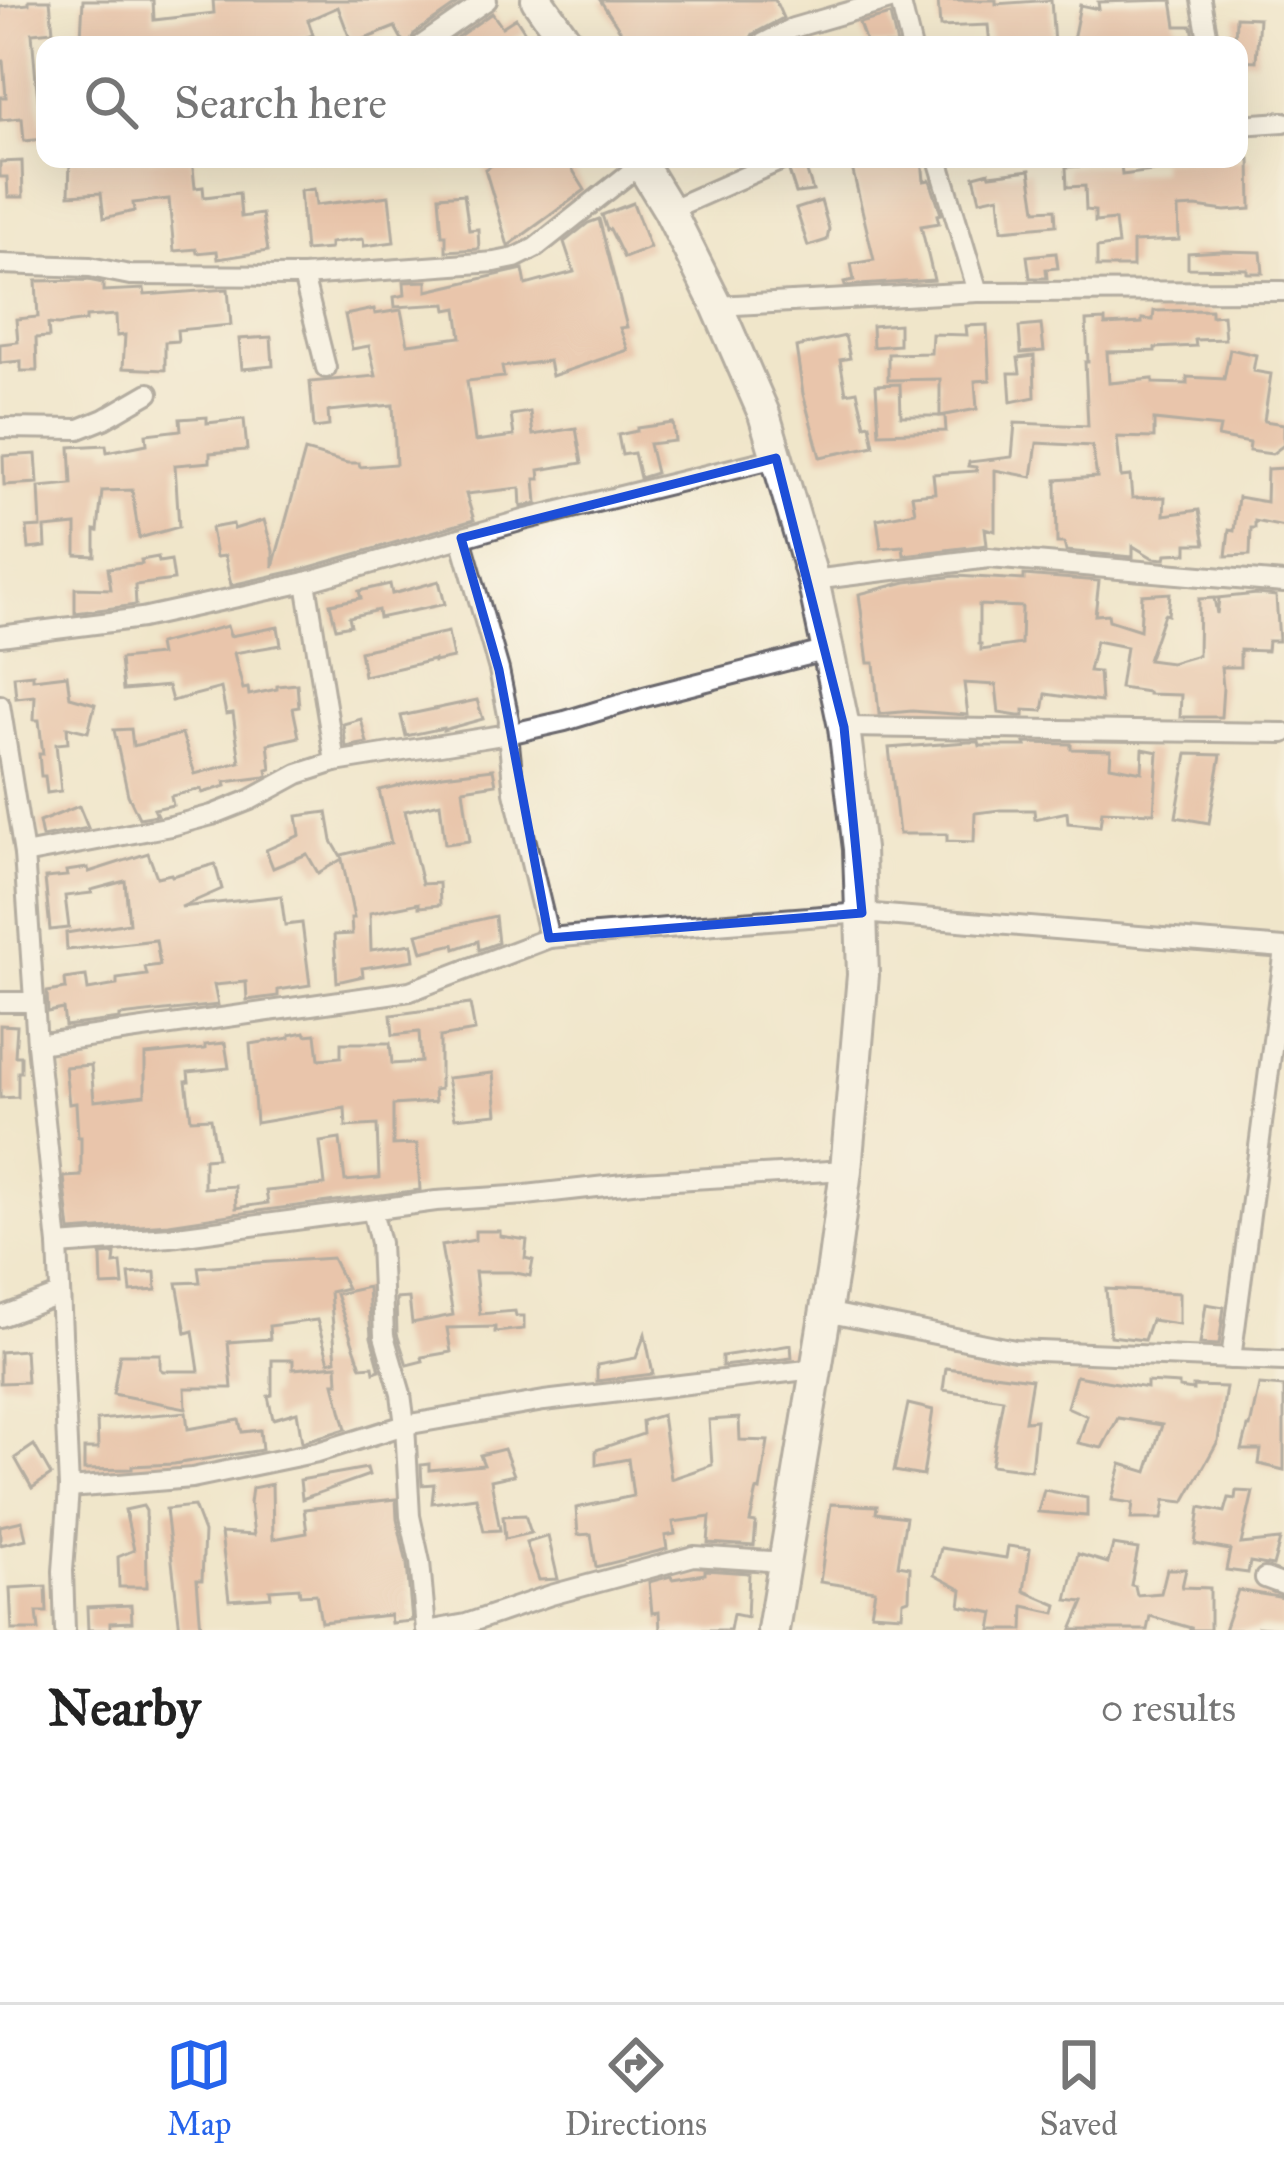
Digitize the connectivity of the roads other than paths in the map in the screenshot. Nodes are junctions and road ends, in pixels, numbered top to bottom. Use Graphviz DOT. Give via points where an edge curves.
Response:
graph roads {
  1 [pos="487,0"];
  2 [pos="537,0"];
  3 [pos="890,0"];
  4 [pos="900,0"];
  5 [pos="1201,0"];
  6 [pos="435,36"];
  7 [pos="563,36"];
  8 [pos="777,36"];
  9 [pos="908,36"];
  10 [pos="1207,36"];
  11 [pos="1284,122"];
  12 [pos="1248,124"];
  13 [pos="633,168"];
  14 [pos="644,168"];
  15 [pos="764,168"];
  16 [pos="941,168"];
  17 [pos="669,210"];
  18 [pos="0,264"];
  19 [pos="303,276"];
  20 [pos="1284,291"];
  21 [pos="978,292"];
  22 [pos="717,306"];
  23 [pos="326,368"];
  24 [pos="149,393"];
  25 [pos="0,428"];
  26 [pos="776,458"];
  27 [pos="461,538"];
  28 [pos="813,580"];
  29 [pos="306,582"];
  30 [pos="1284,583"];
  31 [pos="0,636"];
  32 [pos="828,650"];
  33 [pos="0,705"];
  34 [pos="0,721"];
  35 [pos="844,728"];
  36 [pos="1284,733"];
  37 [pos="508,734"];
  38 [pos="335,762"];
  39 [pos="24,854"];
  40 [pos="862,913"];
  41 [pos="549,938"];
  42 [pos="1284,948"];
  43 [pos="1284,957"];
  44 [pos="0,1002"];
  45 [pos="34,1002"];
  46 [pos="37,1044"];
  47 [pos="846,1169"];
  48 [pos="372,1210"];
  49 [pos="58,1244"];
  50 [pos="59,1294"];
  51 [pos="825,1312"];
  52 [pos="0,1317"];
  53 [pos="1231,1359"];
  54 [pos="1284,1361"];
  55 [pos="815,1369"];
  56 [pos="405,1425"];
  57 [pos="69,1488"];
  58 [pos="785,1562"];
  59 [pos="65,1630"];
  60 [pos="429,1630"];
  61 [pos="773,1630"];
  1 -- 6 [label="street"];
  2 -- 7 [label="main road"];
  3 -- 8 [label="street"];
  4 -- 9 [label="street"];
  5 -- 10 [label="street"];
  11 -- 12 [label="street"];
  13 -- 19 [label="street" via="515,258"];
  14 -- 17 [label="main road"];
  15 -- 17 [label="street"];
  16 -- 21 [label="street"];
  17 -- 22 [label="main road"];
  18 -- 19 [label="street"];
  19 -- 23 [label="street"];
  20 -- 21 [label="street"];
  21 -- 22 [label="street"];
  22 -- 26 [label="main road"];
  24 -- 25 [label="street" via="79,429"];
  26 -- 27 [label="street"];
  26 -- 28 [label="main road"];
  27 -- 29 [label="street"];
  27 -- 37 [label="street" via="499,670"];
  28 -- 30 [label="street" via="989,558"];
  28 -- 32 [label="main road"];
  29 -- 31 [label="street" via="155,615"];
  29 -- 38 [label="street"];
  32 -- 35 [label="main road"];
  32 -- 37 [label="street"];
  33 -- 34 [label="street"];
  34 -- 39 [label="street"];
  35 -- 36 [label="street"];
  35 -- 40 [label="main road"];
  37 -- 38 [label="street"];
  37 -- 41 [label="street"];
  38 -- 39 [label="street" via="212,815"];
  39 -- 45 [label="street"];
  40 -- 41 [label="street"];
  40 -- 42 [label="street"];
  40 -- 47 [label="main road"];
  41 -- 46 [label="street" via="410,991"];
  43 -- 53 [label="street"];
  44 -- 45 [label="street"];
  45 -- 46 [label="street"];
  46 -- 49 [label="street"];
  47 -- 48 [label="street"];
  47 -- 51 [label="main road"];
  48 -- 49 [label="street"];
  48 -- 56 [label="street" via="384,1336"];
  49 -- 50 [label="street"];
  50 -- 52 [label="street"];
  50 -- 57 [label="street"];
  51 -- 53 [label="street" via="1015,1350"];
  51 -- 55 [label="main road"];
  53 -- 54 [label="street"];
  55 -- 56 [label="street"];
  55 -- 58 [label="main road"];
  56 -- 57 [label="street" via="193,1478"];
  56 -- 60 [label="street"];
  57 -- 59 [label="street"];
  58 -- 60 [label="street" via="694,1556"];
  58 -- 61 [label="main road"];
}
